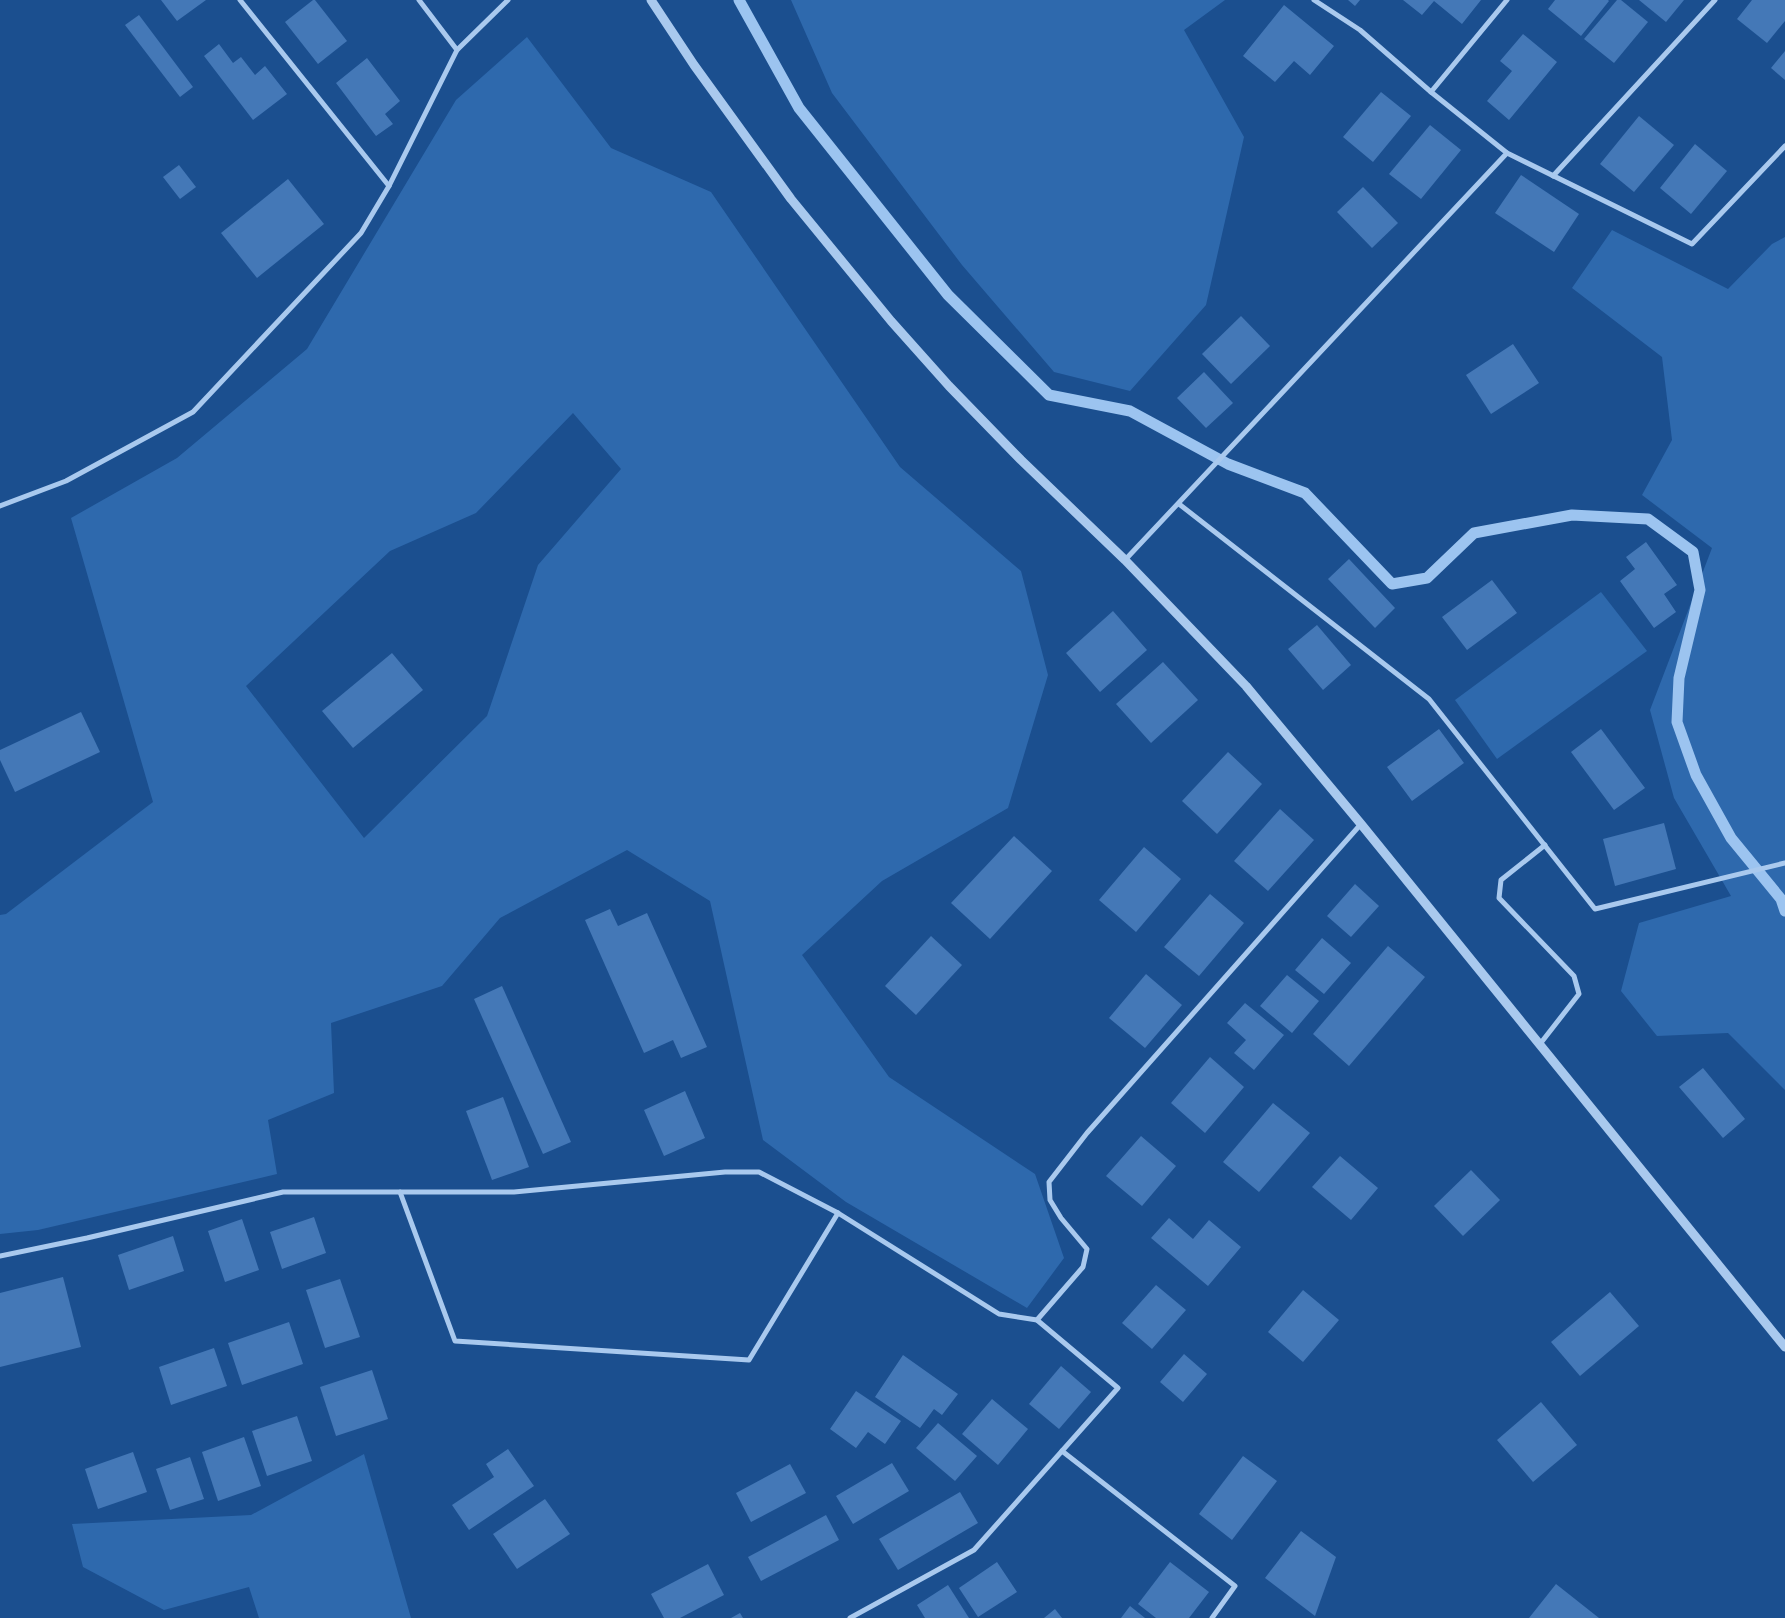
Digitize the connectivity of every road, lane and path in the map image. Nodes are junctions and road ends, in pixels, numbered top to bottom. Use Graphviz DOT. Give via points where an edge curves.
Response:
graph roads {
  1 [pos="240,0"];
  2 [pos="419,0"];
  3 [pos="508,0"];
  4 [pos="652,0"];
  5 [pos="1314,0"];
  6 [pos="1507,0"];
  7 [pos="1715,0"];
  8 [pos="457,50"];
  9 [pos="1431,92"];
  10 [pos="1785,146"];
  11 [pos="1507,153"];
  12 [pos="1553,176"];
  13 [pos="389,186"];
  14 [pos="1179,504"];
  15 [pos="0,506"];
  16 [pos="1125,560"];
  17 [pos="1361,824"];
  18 [pos="1545,845"];
  19 [pos="1785,863"];
  20 [pos="1540,1044"];
  21 [pos="400,1192"];
  22 [pos="838,1213"];
  23 [pos="0,1256"];
  24 [pos="1037,1320"];
  25 [pos="1785,1347"];
  26 [pos="1062,1451"];
  27 [pos="850,1618"];
  28 [pos="1212,1618"];
  1 -- 13 [label="street"];
  2 -- 8 [label="street"];
  3 -- 8 [label="street"];
  4 -- 16 [label="street" via="694,65 791,199 891,322 1021,460"];
  5 -- 9 [label="street" via="1360,30"];
  6 -- 9 [label="street"];
  7 -- 12 [label="street"];
  8 -- 13 [label="street"];
  9 -- 11 [label="street"];
  10 -- 12 [label="street" via="1692,244"];
  11 -- 12 [label="street"];
  11 -- 14 [label="street"];
  13 -- 15 [label="street" via="361,233 193,412 66,481"];
  14 -- 16 [label="street"];
  14 -- 18 [label="street" via="1429,700"];
  16 -- 17 [label="street" via="1246,686"];
  17 -- 20 [label="street"];
  17 -- 24 [label="street" via="1087,1133 1049,1182 1050,1200 1087,1249 1082,1267"];
  18 -- 19 [label="street" via="1595,909"];
  18 -- 20 [label="street" via="1501,880 1499,898 1574,976 1578,994"];
  20 -- 25 [label="street"];
  21 -- 22 [label="street" via="514,1192 725,1172 759,1172"];
  21 -- 22 [label="street" via="455,1341 749,1360"];
  21 -- 23 [label="street" via="283,1192"];
  22 -- 24 [label="street" via="999,1314"];
  24 -- 26 [label="street" via="1118,1388"];
  26 -- 27 [label="street" via="974,1550"];
  26 -- 28 [label="street" via="1235,1586"];
}
